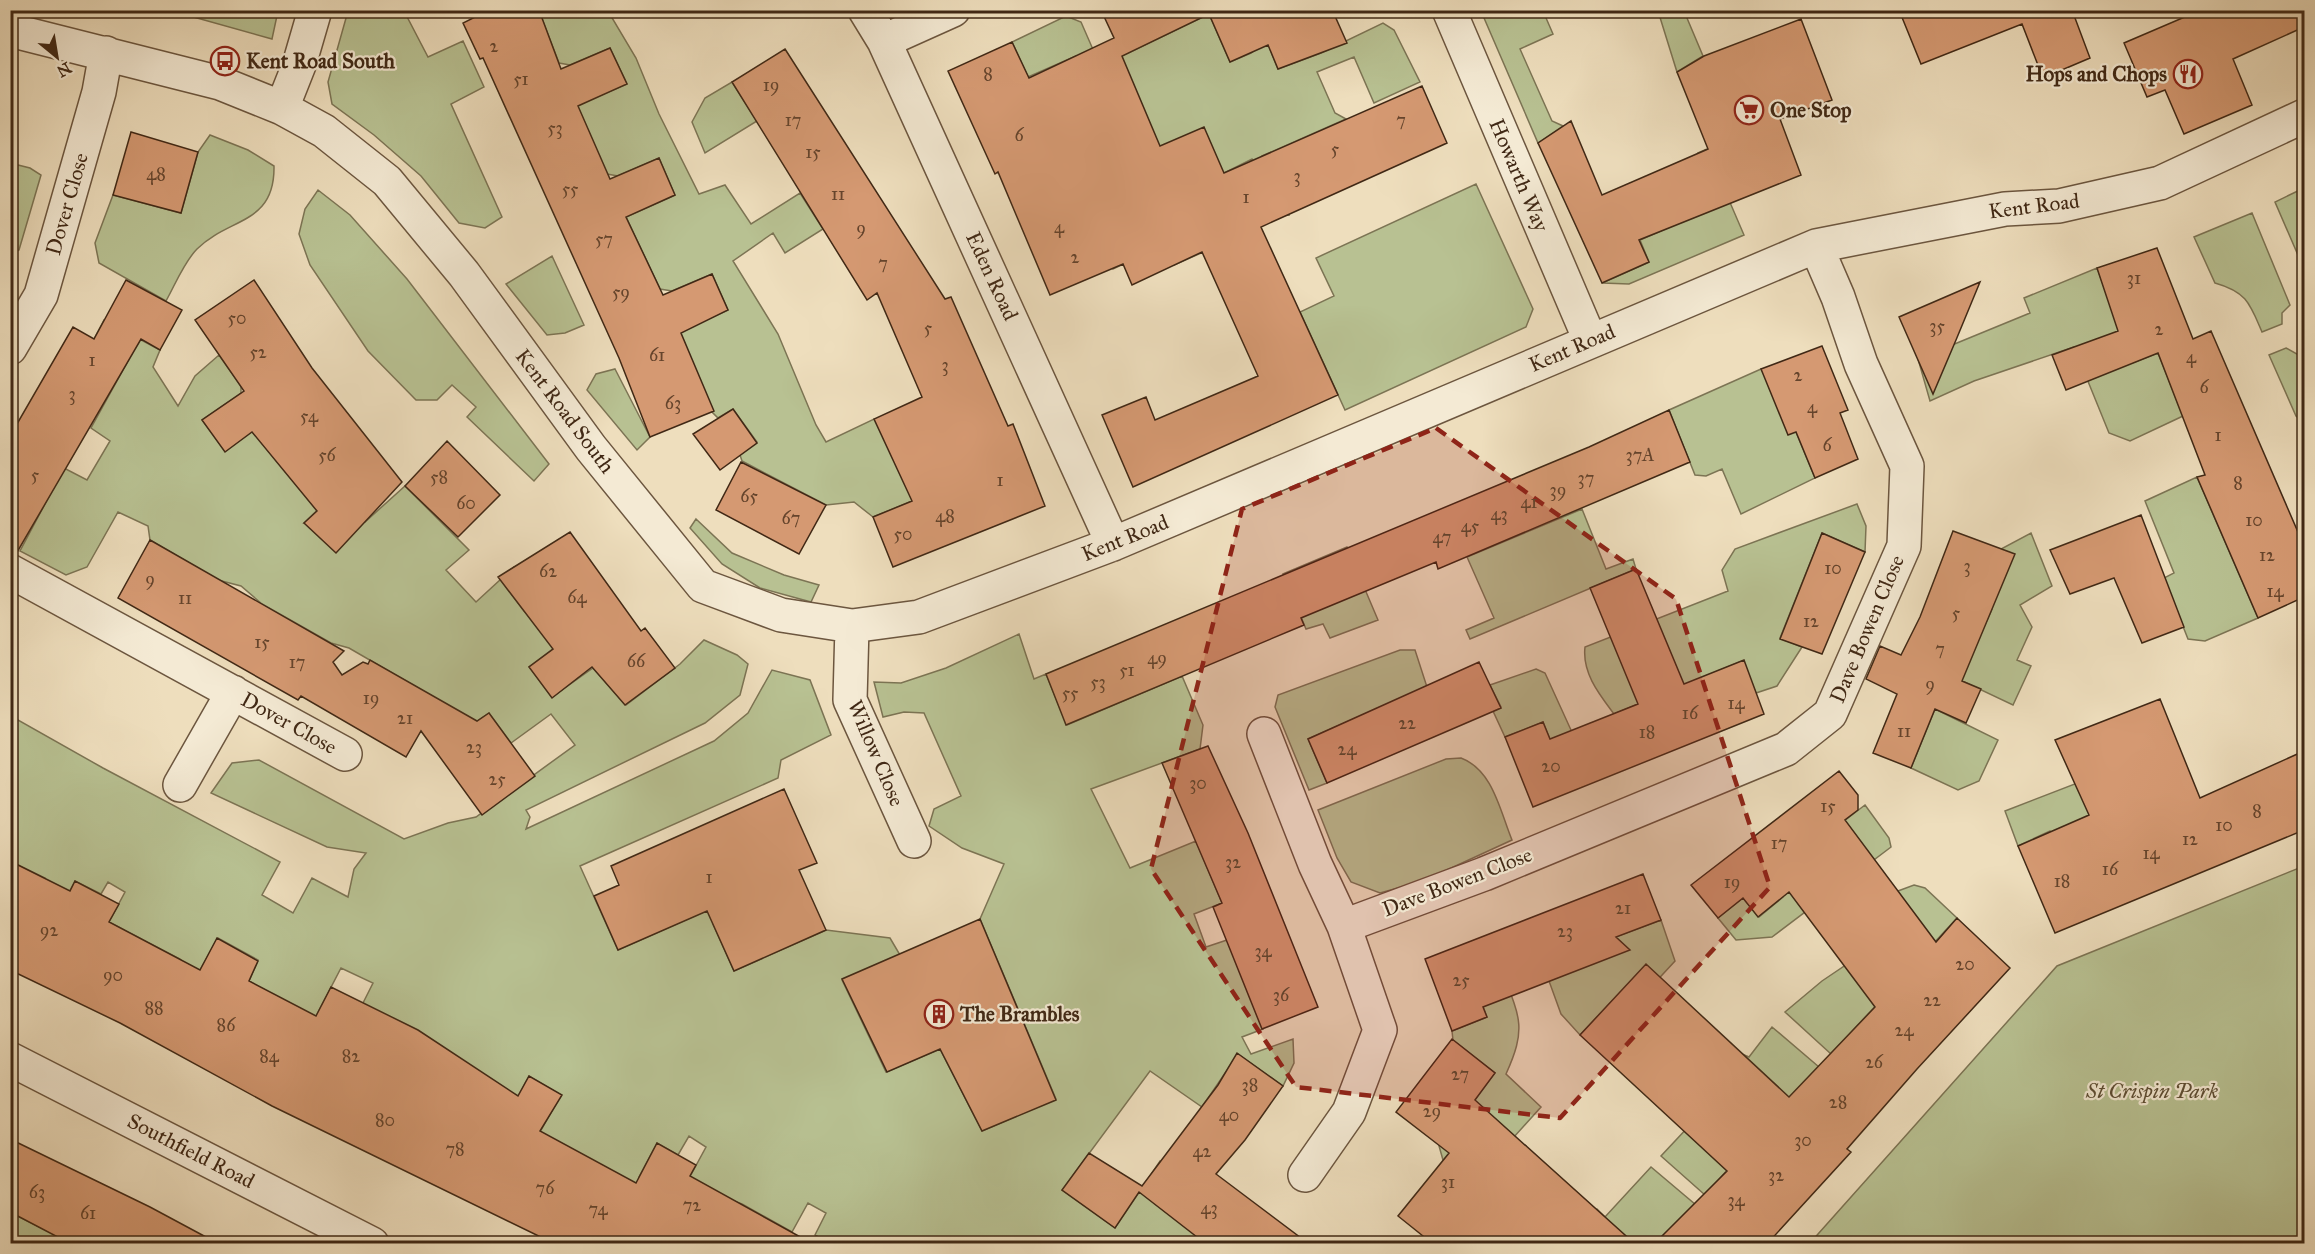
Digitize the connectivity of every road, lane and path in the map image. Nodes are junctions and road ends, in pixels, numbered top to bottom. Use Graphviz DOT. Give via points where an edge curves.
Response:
graph roads {
  1 [pos="315,10"];
  2 [pos="865,10"];
  3 [pos="953,10"];
  4 [pos="1449,10"];
  5 [pos="10,30"];
  6 [pos="884,41"];
  7 [pos="106,53"];
  8 [pos="282,108"];
  9 [pos="2304,116"];
  10 [pos="1816,246"];
  11 [pos="1590,340"];
  12 [pos="10,348"];
  13 [pos="1113,544"];
  14 [pos="10,571"];
  15 [pos="852,626"];
  16 [pos="233,692"];
  17 [pos="1264,734"];
  18 [pos="345,754"];
  19 [pos="180,785"];
  20 [pos="914,842"];
  21 [pos="1344,926"];
  22 [pos="10,1059"];
  23 [pos="1305,1175"];
  24 [pos="372,1244"];
  1 -- 8 [label="street"];
  2 -- 6 [label="street, Eden Road"];
  3 -- 6 [label="street"];
  4 -- 11 [label="street, Howarth Way"];
  5 -- 7 [label="street, Kent Road South"];
  6 -- 13 [label="street, Eden Road"];
  7 -- 8 [label="street, Kent Road South" via="220,83"];
  7 -- 12 [label="street, Dover Close" via="99,92 41,295"];
  8 -- 15 [label="street, Kent Road South" via="324,131 387,181 464,274 591,448 703,586 781,615"];
  9 -- 10 [label="street, Kent Road" via="2160,183 2058,206 2005,209"];
  10 -- 11 [label="street, Kent Road"];
  10 -- 21 [label="street, Dave Bowen Close" via="1861,364 1907,466 1904,546 1830,714 1786,748 1484,874"];
  11 -- 13 [label="street, Kent Road"];
  13 -- 15 [label="street, Kent Road" via="919,617"];
  14 -- 16 [label="street, Dover Close"];
  15 -- 20 [label="street, Willow Close" via="850,700"];
  16 -- 18 [label="street, Dover Close"];
  16 -- 19 [label="street, Dover Close"];
  17 -- 21 [label="street"];
  21 -- 23 [label="street" via="1380,1030 1349,1112"];
  22 -- 24 [label="street, Southfield Road"];
}
